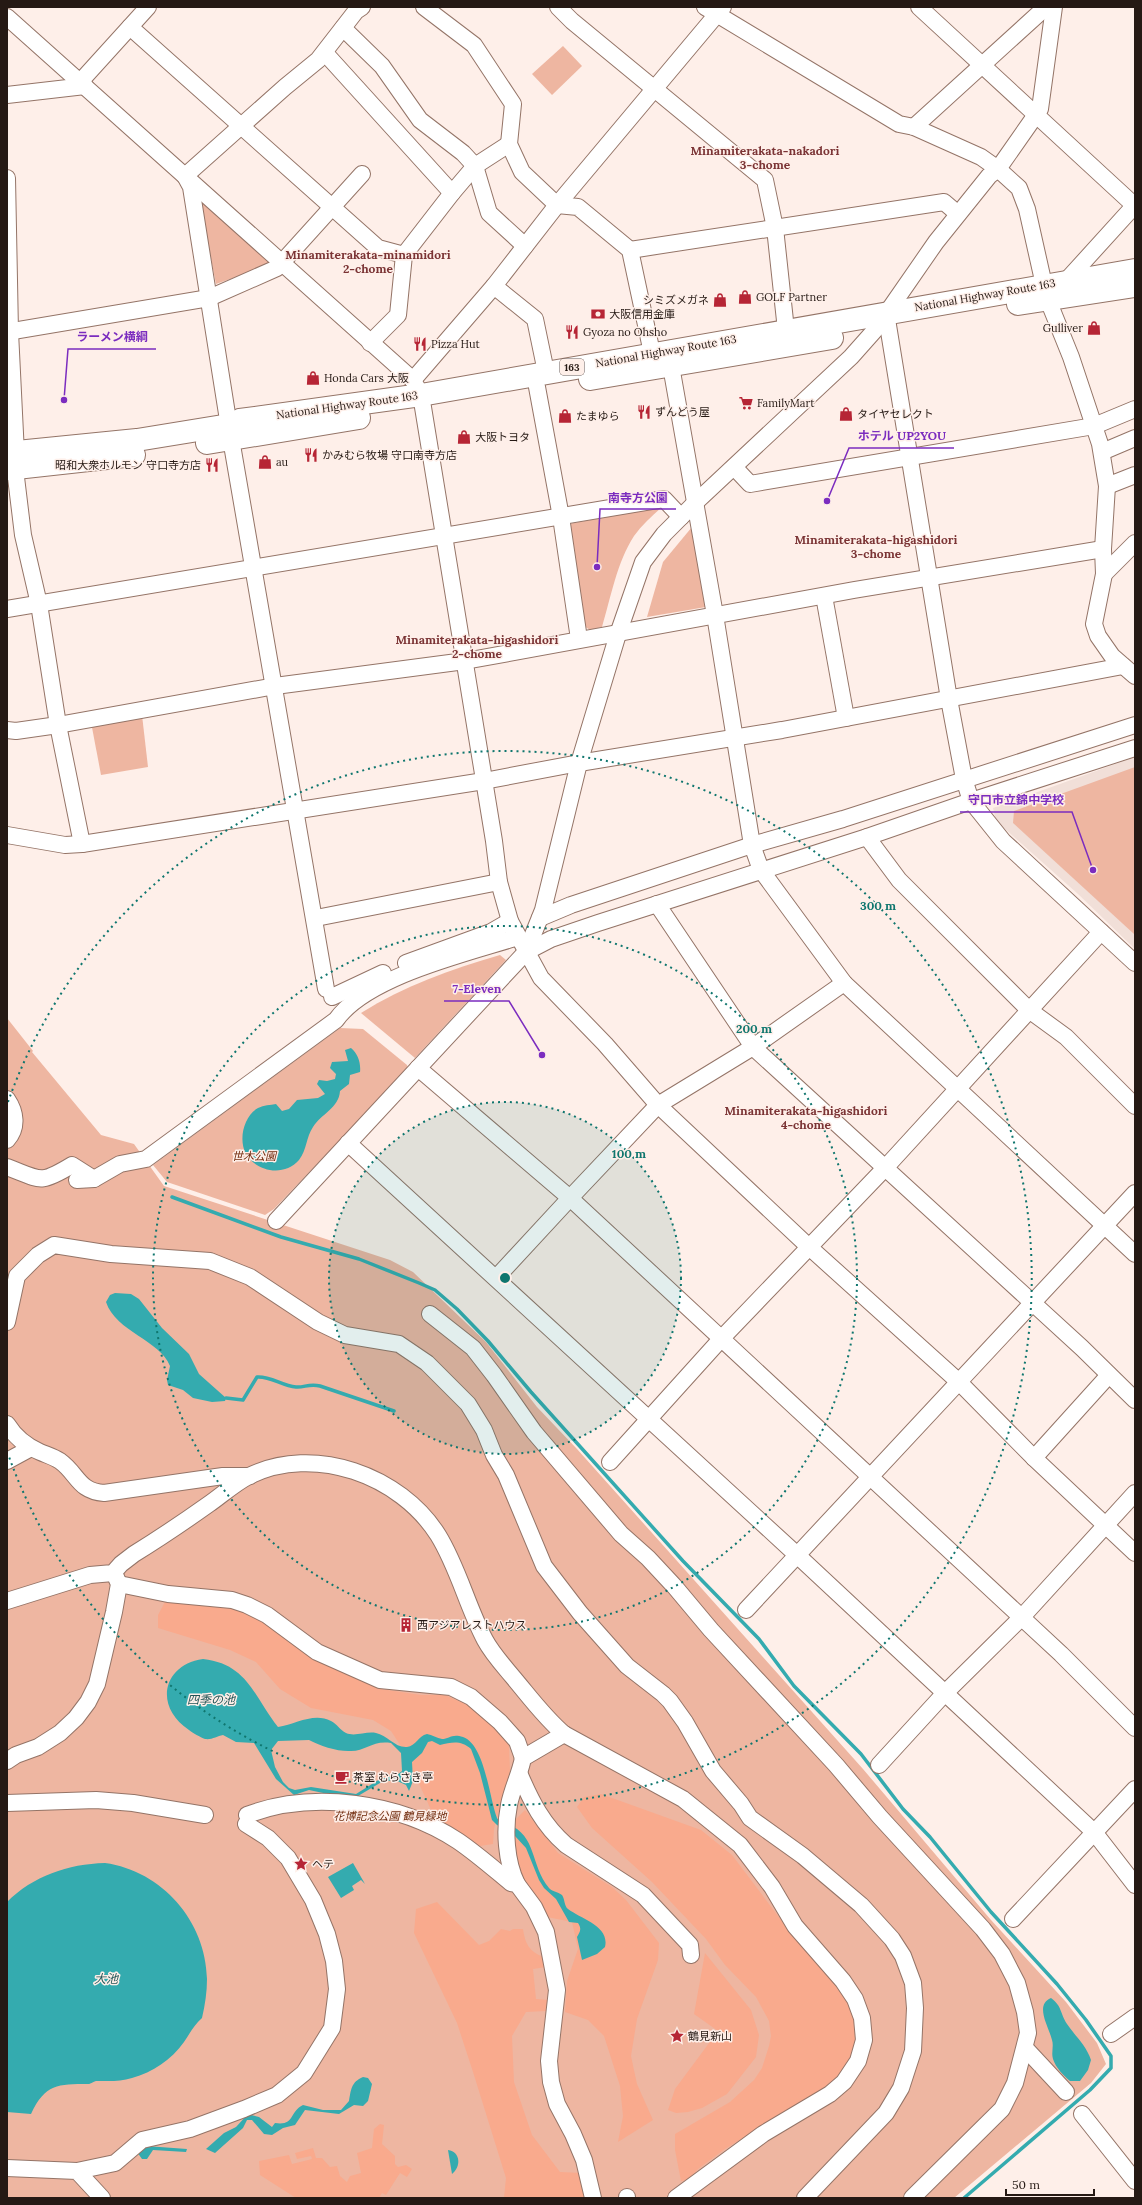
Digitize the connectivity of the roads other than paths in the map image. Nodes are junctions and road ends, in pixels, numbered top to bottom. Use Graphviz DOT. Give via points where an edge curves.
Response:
graph roads {
  1 [pos="148,7"];
  2 [pos="424,7"];
  3 [pos="558,7"];
  4 [pos="919,7"];
  5 [pos="1046,7"];
  6 [pos="1054,7"];
  7 [pos="356,8"];
  8 [pos="715,9"];
  9 [pos="7,17"];
  10 [pos="130,27"];
  11 [pos="342,28"];
  12 [pos="325,53"];
  13 [pos="981,64"];
  14 [pos="82,84"];
  15 [pos="655,88"];
  16 [pos="7,94"];
  17 [pos="1037,115"];
  18 [pos="914,127"];
  19 [pos="241,128"];
  20 [pos="509,144"];
  21 [pos="475,166"];
  22 [pos="998,169"];
  23 [pos="362,174"];
  24 [pos="186,176"];
  25 [pos="7,178"];
  26 [pos="452,194"];
  27 [pos="7,203"];
  28 [pos="556,206"];
  29 [pos="1135,206"];
  30 [pos="333,208"];
  31 [pos="958,214"];
  32 [pos="775,228"];
  33 [pos="525,246"];
  34 [pos="630,250"];
  35 [pos="404,255"];
  36 [pos="281,263"];
  37 [pos="1135,270"];
  38 [pos="1066,281"];
  39 [pos="494,286"];
  40 [pos="1135,286"];
  41 [pos="1046,292"];
  42 [pos="208,298"];
  43 [pos="883,323"];
  44 [pos="786,330"];
  45 [pos="9,332"];
  46 [pos="370,343"];
  47 [pos="652,353"];
  48 [pos="671,366"];
  49 [pos="542,379"];
  50 [pos="419,394"];
  51 [pos="1135,409"];
  52 [pos="1094,426"];
  53 [pos="230,432"];
  54 [pos="1135,438"];
  55 [pos="1102,452"];
  56 [pos="910,458"];
  57 [pos="11,461"];
  58 [pos="734,467"];
  59 [pos="1135,475"];
  60 [pos="1106,486"];
  61 [pos="696,502"];
  62 [pos="561,517"];
  63 [pos="681,517"];
  64 [pos="444,536"];
  65 [pos="1135,543"];
  66 [pos="1103,549"];
  67 [pos="254,566"];
  68 [pos="1104,574"];
  69 [pos="930,578"];
  70 [pos="824,596"];
  71 [pos="39,604"];
  72 [pos="7,609"];
  73 [pos="715,615"];
  74 [pos="618,634"];
  75 [pos="579,639"];
  76 [pos="465,661"];
  77 [pos="1123,666"];
  78 [pos="1135,676"];
  79 [pos="275,686"];
  80 [pos="949,699"];
  81 [pos="846,718"];
  82 [pos="58,725"];
  83 [pos="1135,725"];
  84 [pos="7,730"];
  85 [pos="735,736"];
  86 [pos="1135,748"];
  87 [pos="579,763"];
  88 [pos="964,779"];
  89 [pos="484,781"];
  90 [pos="971,801"];
  91 [pos="296,810"];
  92 [pos="7,836"];
  93 [pos="867,837"];
  94 [pos="82,844"];
  95 [pos="752,845"];
  96 [pos="761,870"];
  97 [pos="499,882"];
  98 [pos="657,904"];
  99 [pos="316,918"];
  100 [pos="540,918"];
  101 [pos="510,921"];
  102 [pos="1101,932"];
  103 [pos="518,937"];
  104 [pos="526,952"];
  105 [pos="1135,963"];
  106 [pos="844,983"];
  107 [pos="1029,1010"];
  108 [pos="753,1047"];
  109 [pos="418,1068"];
  110 [pos="957,1089"];
  111 [pos="7,1099"];
  112 [pos="658,1105"];
  113 [pos="1135,1106"];
  114 [pos="7,1140"];
  115 [pos="348,1143"];
  116 [pos="7,1166"];
  117 [pos="886,1167"];
  118 [pos="94,1179"];
  119 [pos="77,1180"];
  120 [pos="1135,1193"];
  121 [pos="570,1198"];
  122 [pos="276,1221"];
  123 [pos="1106,1227"];
  124 [pos="808,1246"];
  125 [pos="1135,1254"];
  126 [pos="496,1278"];
  127 [pos="1032,1303"];
  128 [pos="430,1314"];
  129 [pos="7,1322"];
  130 [pos="721,1339"];
  131 [pos="1109,1375"];
  132 [pos="959,1382"];
  133 [pos="1135,1400"];
  134 [pos="648,1420"];
  135 [pos="7,1424"];
  136 [pos="31,1448"];
  137 [pos="1034,1458"];
  138 [pos="7,1461"];
  139 [pos="610,1462"];
  140 [pos="250,1476"];
  141 [pos="870,1478"];
  142 [pos="1135,1493"];
  143 [pos="1105,1525"];
  144 [pos="1135,1552"];
  145 [pos="797,1555"];
  146 [pos="116,1578"];
  147 [pos="7,1601"];
  148 [pos="746,1610"];
  149 [pos="1021,1618"];
  150 [pos="944,1694"];
  151 [pos="1135,1728"];
  152 [pos="564,1734"];
  153 [pos="523,1758"];
  154 [pos="7,1761"];
  155 [pos="879,1765"];
  156 [pos="520,1775"];
  157 [pos="1135,1789"];
  158 [pos="7,1804"];
  159 [pos="205,1816"];
  160 [pos="1094,1832"];
  161 [pos="517,1884"];
  162 [pos="1135,1885"];
  163 [pos="1013,1919"];
  164 [pos="691,1955"];
  165 [pos="1135,2017"];
  166 [pos="1112,2034"];
  167 [pos="1025,2048"];
  168 [pos="1066,2092"];
  169 [pos="1082,2114"];
  170 [pos="7,2168"];
  171 [pos="77,2171"];
  172 [pos="1135,2181"];
  173 [pos="690,2191"];
  174 [pos="102,2198"];
  175 [pos="593,2198"];
  176 [pos="676,2198"];
  177 [pos="805,2198"];
  178 [pos="912,2198"];
  1 -- 10 [label="street"];
  2 -- 20 [label="street" via="474,45 513,104"];
  3 -- 15 [label="street"];
  4 -- 13 [label="street"];
  5 -- 13 [label="street"];
  6 -- 17 [label="street" via="1040,109"];
  7 -- 11 [label="street"];
  8 -- 15 [label="street"];
  8 -- 18 [label="street" via="899,124"];
  9 -- 14 [label="street"];
  10 -- 14 [label="street"];
  10 -- 19 [label="street"];
  11 -- 12 [label="street"];
  11 -- 21 [label="street" via="382,66 420,120 463,153"];
  12 -- 19 [label="street"];
  12 -- 26 [label="street"];
  13 -- 17 [label="street"];
  13 -- 18 [label="street"];
  14 -- 16 [label="street"];
  14 -- 24 [label="street"];
  15 -- 28 [label="street"];
  15 -- 32 [label="street" via="765,180"];
  17 -- 22 [label="street"];
  17 -- 29 [label="street"];
  18 -- 22 [label="street" via="981,157"];
  19 -- 24 [label="street"];
  19 -- 30 [label="street"];
  20 -- 21 [label="street"];
  20 -- 28 [label="street" via="522,172"];
  21 -- 26 [label="street"];
  21 -- 33 [label="street" via="489,213"];
  22 -- 31 [label="street" via="989,176"];
  22 -- 41 [label="street" via="1019,188 1027,209"];
  23 -- 30 [label="street"];
  24 -- 36 [label="street"];
  24 -- 42 [label="street" via="191,187"];
  25 -- 27 [label="street"];
  26 -- 35 [label="street"];
  27 -- 45 [label="street"];
  28 -- 33 [label="street"];
  28 -- 34 [label="street" via="578,207"];
  29 -- 38 [label="street"];
  30 -- 35 [label="street" via="378,248"];
  30 -- 36 [label="street"];
  31 -- 32 [label="street" via="944,202"];
  31 -- 43 [label="street"];
  32 -- 34 [label="street"];
  32 -- 44 [label="street"];
  33 -- 39 [label="street"];
  34 -- 47 [label="street"];
  35 -- 46 [label="street" via="398,315"];
  36 -- 42 [label="street" via="276,268"];
  36 -- 46 [label="street"];
  37 -- 38 [label="highway, National Highway Route 163 / 163"];
  38 -- 41 [label="highway, National Highway Route 163 / 163"];
  39 -- 49 [label="street" via="535,319"];
  39 -- 50 [label="street"];
  40 -- 41 [label="highway, National Highway Route 163 / 163"];
  41 -- 43 [label="highway, National Highway Route 163 / 163"];
  41 -- 52 [label="street"];
  42 -- 45 [label="street"];
  42 -- 53 [label="street"];
  43 -- 44 [label="highway, National Highway Route 163 / 163"];
  43 -- 48 [label="highway, National Highway Route 163 / 163"];
  43 -- 56 [label="street"];
  43 -- 58 [label="street" via="851,357"];
  44 -- 47 [label="highway, National Highway Route 163 / 163"];
  45 -- 57 [label="street"];
  46 -- 50 [label="street"];
  47 -- 48 [label="street"];
  47 -- 49 [label="highway, National Highway Route 163 / 163"];
  48 -- 49 [label="highway, National Highway Route 163 / 163"];
  48 -- 61 [label="street"];
  49 -- 50 [label="highway, National Highway Route 163 / 163"];
  49 -- 62 [label="street"];
  50 -- 53 [label="highway, National Highway Route 163 / 163"];
  50 -- 64 [label="street"];
  51 -- 52 [label="street"];
  52 -- 55 [label="street"];
  52 -- 56 [label="street"];
  53 -- 57 [label="highway, National Highway Route 163 / 163" via="104,459"];
  53 -- 67 [label="street"];
  54 -- 55 [label="street"];
  55 -- 60 [label="street"];
  56 -- 58 [label="street" via="750,484"];
  56 -- 69 [label="street"];
  57 -- 71 [label="street"];
  58 -- 61 [label="street"];
  59 -- 60 [label="street"];
  60 -- 66 [label="street" via="1108,496"];
  61 -- 63 [label="street"];
  61 -- 73 [label="street"];
  62 -- 63 [label="street" via="664,500"];
  62 -- 64 [label="street"];
  62 -- 75 [label="street"];
  63 -- 74 [label="street" via="664,534 643,562"];
  64 -- 67 [label="street"];
  64 -- 76 [label="street"];
  65 -- 68 [label="street"];
  66 -- 68 [label="street"];
  66 -- 69 [label="street"];
  67 -- 71 [label="street"];
  67 -- 79 [label="street"];
  68 -- 77 [label="street" via="1094,624 1098,636 1112,656"];
  69 -- 70 [label="street"];
  69 -- 80 [label="street"];
  70 -- 73 [label="street"];
  70 -- 81 [label="street"];
  71 -- 72 [label="street"];
  71 -- 82 [label="street"];
  73 -- 74 [label="street"];
  73 -- 85 [label="street"];
  74 -- 75 [label="street"];
  74 -- 87 [label="street"];
  75 -- 76 [label="street"];
  76 -- 79 [label="street"];
  76 -- 89 [label="street"];
  77 -- 78 [label="street"];
  77 -- 80 [label="street" via="1036,680"];
  79 -- 82 [label="street"];
  79 -- 91 [label="street"];
  80 -- 81 [label="street"];
  80 -- 88 [label="street"];
  81 -- 85 [label="street"];
  82 -- 84 [label="street"];
  82 -- 94 [label="street"];
  83 -- 88 [label="street"];
  85 -- 87 [label="street"];
  85 -- 95 [label="street"];
  86 -- 90 [label="street"];
  87 -- 89 [label="street"];
  87 -- 100 [label="street"];
  88 -- 90 [label="street"];
  88 -- 95 [label="street" via="843,819"];
  89 -- 91 [label="street"];
  89 -- 97 [label="street"];
  90 -- 93 [label="street"];
  90 -- 102 [label="street" via="1003,841"];
  91 -- 94 [label="street"];
  91 -- 99 [label="street"];
  92 -- 94 [label="street" via="65,845"];
  93 -- 96 [label="street"];
  93 -- 107 [label="street" via="899,880"];
  95 -- 96 [label="street"];
  95 -- 100 [label="street" via="571,905"];
  96 -- 98 [label="street"];
  96 -- 106 [label="street"];
  97 -- 99 [label="street"];
  97 -- 101 [label="street"];
  98 -- 104 [label="street" via="551,939"];
  98 -- 108 [label="street"];
  99 -- 101 [label="street" via="329,993 491,932"];
  100 -- 104 [label="street"];
  101 -- 103 [label="street"];
  102 -- 105 [label="street"];
  102 -- 107 [label="street"];
  103 -- 104 [label="street"];
  103 -- 118 [label="street" via="416,970 369,992 344,1009 336,1020 146,1159 120,1164"];
  104 -- 109 [label="street"];
  104 -- 112 [label="street" via="541,978 606,1044"];
  106 -- 108 [label="street"];
  106 -- 110 [label="street"];
  107 -- 110 [label="street"];
  107 -- 113 [label="street" via="1066,1037"];
  108 -- 112 [label="street"];
  108 -- 117 [label="street"];
  109 -- 115 [label="street"];
  109 -- 121 [label="street"];
  110 -- 117 [label="street"];
  110 -- 123 [label="street"];
  111 -- 114 [label="street" via="12,1106 15,1120 12,1134"];
  112 -- 121 [label="street"];
  112 -- 124 [label="street"];
  115 -- 122 [label="street"];
  115 -- 126 [label="street"];
  116 -- 118 [label="street" via="42,1179 50,1178 72,1165"];
  117 -- 124 [label="street"];
  117 -- 127 [label="street"];
  118 -- 119 [label="street"];
  120 -- 123 [label="street"];
  121 -- 126 [label="street"];
  121 -- 130 [label="street"];
  123 -- 125 [label="street"];
  123 -- 127 [label="street"];
  124 -- 130 [label="street"];
  124 -- 132 [label="street"];
  126 -- 134 [label="street"];
  127 -- 131 [label="street"];
  127 -- 132 [label="street"];
  128 -- 167 [label="street" via="473,1348 534,1432 621,1534 675,1587 711,1630 983,1929 1002,1954 1017,1983 1028,2033"];
  129 -- 177 [label="street" via="17,1276 38,1255 54,1245 110,1254 210,1261 250,1277 318,1322 345,1335 399,1344 427,1362 468,1404 484,1430 506,1476 544,1566 576,1607 627,1666 670,1701 713,1771 750,1818 803,1856 861,1905 903,1956 913,1983 915,2008 913,2051 901,2088 886,2113"];
  130 -- 134 [label="street"];
  130 -- 141 [label="street"];
  131 -- 133 [label="street"];
  131 -- 137 [label="street"];
  132 -- 137 [label="street"];
  132 -- 141 [label="street"];
  134 -- 139 [label="street"];
  134 -- 145 [label="street"];
  135 -- 136 [label="street" via="15,1435"];
  136 -- 138 [label="street"];
  136 -- 140 [label="street" via="62,1462 81,1485 96,1492 223,1476"];
  137 -- 143 [label="street"];
  140 -- 146 [label="street" via="134,1554"];
  140 -- 152 [label="street" via="296,1464 326,1463 378,1481 409,1503 436,1533 446,1549 494,1656 550,1722"];
  141 -- 145 [label="street"];
  141 -- 149 [label="street"];
  142 -- 143 [label="street"];
  143 -- 144 [label="street"];
  143 -- 149 [label="street"];
  145 -- 148 [label="street"];
  145 -- 150 [label="street"];
  146 -- 147 [label="street" via="90,1575"];
  146 -- 153 [label="street" via="168,1594 232,1600 247,1605 267,1615 317,1652 380,1680 451,1687 470,1697 500,1722 517,1741"];
  146 -- 154 [label="street" via="101,1667 97,1684 88,1702 60,1733 38,1747"];
  149 -- 150 [label="street"];
  149 -- 151 [label="street"];
  150 -- 155 [label="street"];
  150 -- 160 [label="street"];
  152 -- 153 [label="street"];
  152 -- 173 [label="street" via="689,1802 740,1845 772,1887 795,1926 843,1981 862,2018 864,2040 858,2062 844,2082 830,2094 763,2134"];
  153 -- 156 [label="street"];
  156 -- 161 [label="street" via="509,1805 507,1839 511,1869"];
  156 -- 164 [label="street" via="533,1804 555,1836 643,1896 690,1945"];
  157 -- 160 [label="street"];
  158 -- 159 [label="street" via="96,1800"];
  160 -- 162 [label="street"];
  160 -- 163 [label="street"];
  161 -- 171 [label="street" via="511,1883 458,1841 417,1821 386,1810 346,1803 304,1802 267,1807 246,1819 295,1867 313,1900 327,1934 334,1961 337,1989 332,2028 304,2073 277,2095 190,2129 142,2140 115,2163"];
  161 -- 175 [label="street" via="534,1907 546,1932 557,1990 549,2061 551,2082 557,2104 584,2160"];
  165 -- 166 [label="street"];
  167 -- 168 [label="street"];
  167 -- 178 [label="street" via="1016,2083 1002,2109"];
  169 -- 172 [label="street"];
  170 -- 171 [label="street"];
  171 -- 174 [label="street"];
  173 -- 176 [label="street"];
}
